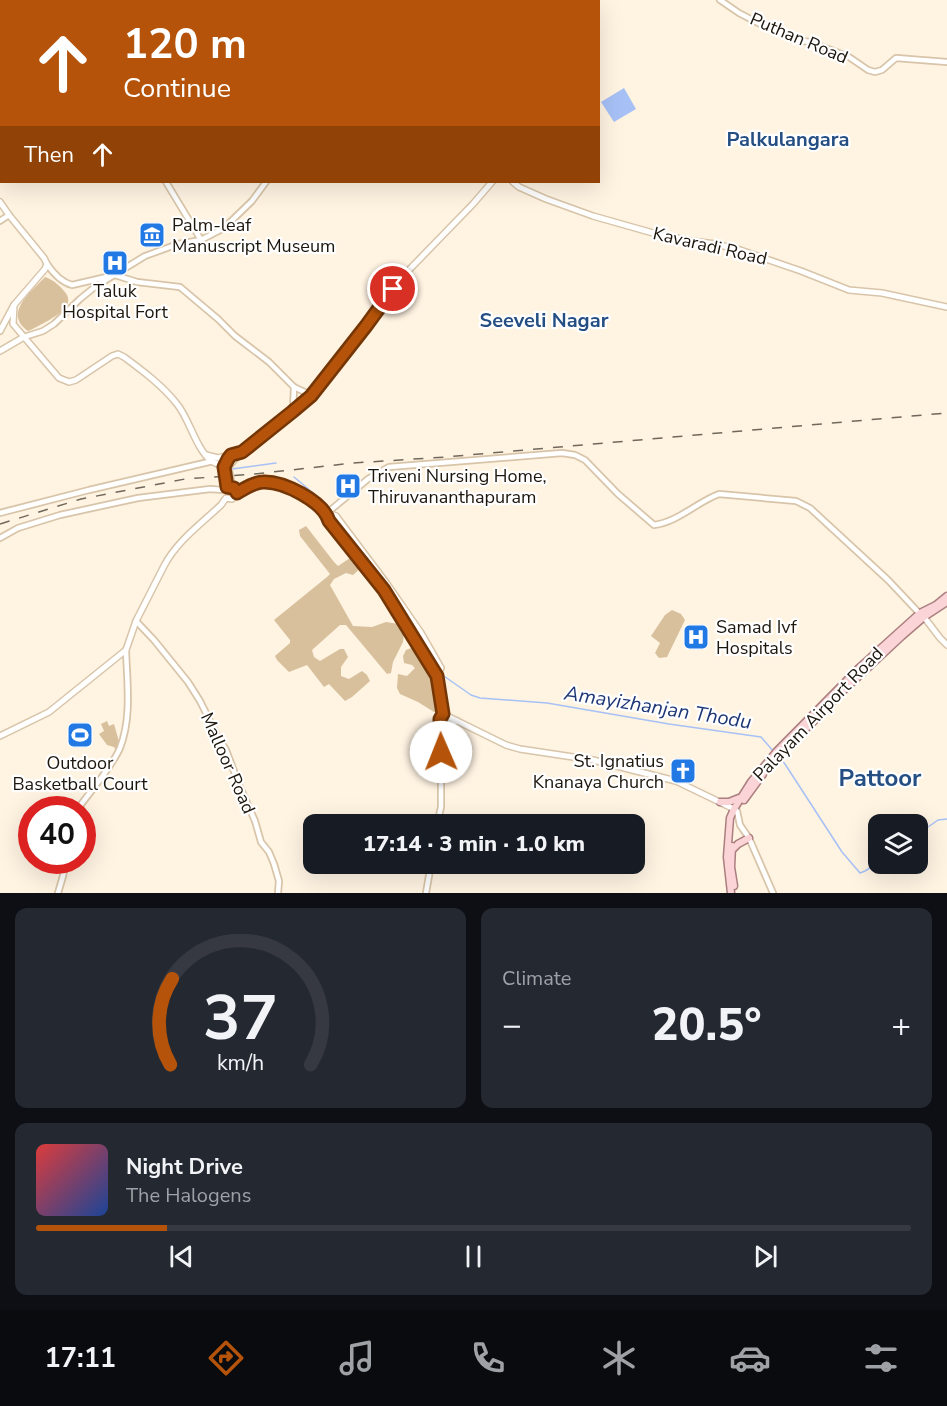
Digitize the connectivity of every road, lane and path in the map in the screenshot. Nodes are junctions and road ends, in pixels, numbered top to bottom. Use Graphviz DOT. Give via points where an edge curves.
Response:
graph roads {
  1 [pos="720,0"];
  2 [pos="947,62"];
  3 [pos="167,183"];
  4 [pos="265,183"];
  5 [pos="491,183"];
  6 [pos="514,183"];
  7 [pos="0,202"];
  8 [pos="9,215"];
  9 [pos="0,221"];
  10 [pos="201,240"];
  11 [pos="47,264"];
  12 [pos="115,275"];
  13 [pos="14,305"];
  14 [pos="947,307"];
  15 [pos="0,331"];
  16 [pos="24,337"];
  17 [pos="0,351"];
  18 [pos="294,387"];
  19 [pos="311,396"];
  20 [pos="292,412"];
  21 [pos="242,452"];
  22 [pos="231,455"];
  23 [pos="215,460"];
  24 [pos="226,468"];
  25 [pos="231,489"];
  26 [pos="228,498"];
  27 [pos="328,512"];
  28 [pos="0,513"];
  29 [pos="0,538"];
  30 [pos="947,596"];
  31 [pos="947,602"];
  32 [pos="922,615"];
  33 [pos="136,621"];
  34 [pos="947,645"];
  35 [pos="126,650"];
  36 [pos="437,676"];
  37 [pos="443,714"];
  38 [pos="457,721"];
  39 [pos="441,723"];
  40 [pos="0,736"];
  41 [pos="772,760"];
  42 [pos="87,796"];
  43 [pos="742,796"];
  44 [pos="720,802"];
  45 [pos="735,810"];
  46 [pos="439,814"];
  47 [pos="749,838"];
  48 [pos="732,851"];
  49 [pos="63,874"];
  50 [pos="429,874"];
  51 [pos="58,893"];
  52 [pos="278,893"];
  53 [pos="426,893"];
  54 [pos="733,893"];
  55 [pos="773,893"];
  1 -- 2 [label="street, Puthan Road" via="762,25 849,57 868,70 882,70 896,58"];
  3 -- 10 [label="street"];
  4 -- 10 [label="street" via="224,228"];
  5 -- 19 [label="main road" via="407,272"];
  6 -- 14 [label="main road, Kavaradi Road" via="546,200 593,216 653,233 740,250 849,290"];
  7 -- 8 [label="main road"];
  8 -- 9 [label="street"];
  8 -- 11 [label="main road"];
  10 -- 12 [label="street" via="145,256"];
  11 -- 12 [label="street" via="72,285"];
  11 -- 13 [label="main road"];
  12 -- 16 [label="street" via="80,299 54,324"];
  12 -- 18 [label="street" via="186,290"];
  13 -- 15 [label="main road"];
  13 -- 16 [label="main road" via="13,324"];
  16 -- 17 [label="main road"];
  16 -- 23 [label="main road" via="58,378 69,382 112,356 124,357 177,404 206,455"];
  18 -- 19 [label="street"];
  18 -- 20 [label="street"];
  19 -- 20 [label="main road"];
  20 -- 21 [label="main road"];
  21 -- 22 [label="main road"];
  21 -- 24 [label="main road"];
  22 -- 23 [label="main road"];
  22 -- 24 [label="main road"];
  23 -- 24 [label="main road"];
  23 -- 28 [label="street"];
  24 -- 25 [label="main road, bridge"];
  25 -- 26 [label="main road" via="224,495"];
  25 -- 26 [label="main road" via="234,498"];
  25 -- 27 [label="main road" via="262,482 277,485 303,493"];
  25 -- 29 [label="street" via="138,498 54,517"];
  26 -- 33 [label="main road" via="168,558"];
  27 -- 32 [label="street" via="389,467 575,455 654,525 719,494 804,504"];
  27 -- 36 [label="main road" via="329,521 384,590"];
  27 -- 36 [label="main road" via="336,516 422,633 441,668"];
  30 -- 32 [label="main road, Palayam Airport Road"];
  31 -- 32 [label="main road, Palayam Airport Road"];
  32 -- 34 [label="main road"];
  32 -- 41 [label="main road, Palayam Airport Road" via="860,667"];
  33 -- 35 [label="main road"];
  33 -- 52 [label="street, Malloor Road" via="188,682 226,750 261,842 269,852 279,881"];
  35 -- 40 [label="main road" via="49,712"];
  35 -- 42 [label="street" via="127,720 120,748"];
  36 -- 37 [label="main road"];
  37 -- 38 [label="main road"];
  37 -- 39 [label="main road"];
  38 -- 39 [label="main road"];
  38 -- 44 [label="main road" via="506,745 593,760 676,781"];
  39 -- 46 [label="street"];
  41 -- 43 [label="main road, Palayam Airport Road"];
  41 -- 45 [label="main road, Palayam Airport Road"];
  43 -- 44 [label="main road"];
  43 -- 45 [label="main road, Palayam Airport Road"];
  44 -- 45 [label="main road"];
  45 -- 47 [label="street"];
  45 -- 48 [label="main road, Palayam Airport Road"];
  45 -- 54 [label="main road, Palayam Airport Road" via="730,818 727,857"];
  47 -- 48 [label="main road"];
  47 -- 55 [label="street"];
  48 -- 54 [label="main road, Palayam Airport Road"];
  49 -- 51 [label="street"];
  50 -- 53 [label="street"];
}
